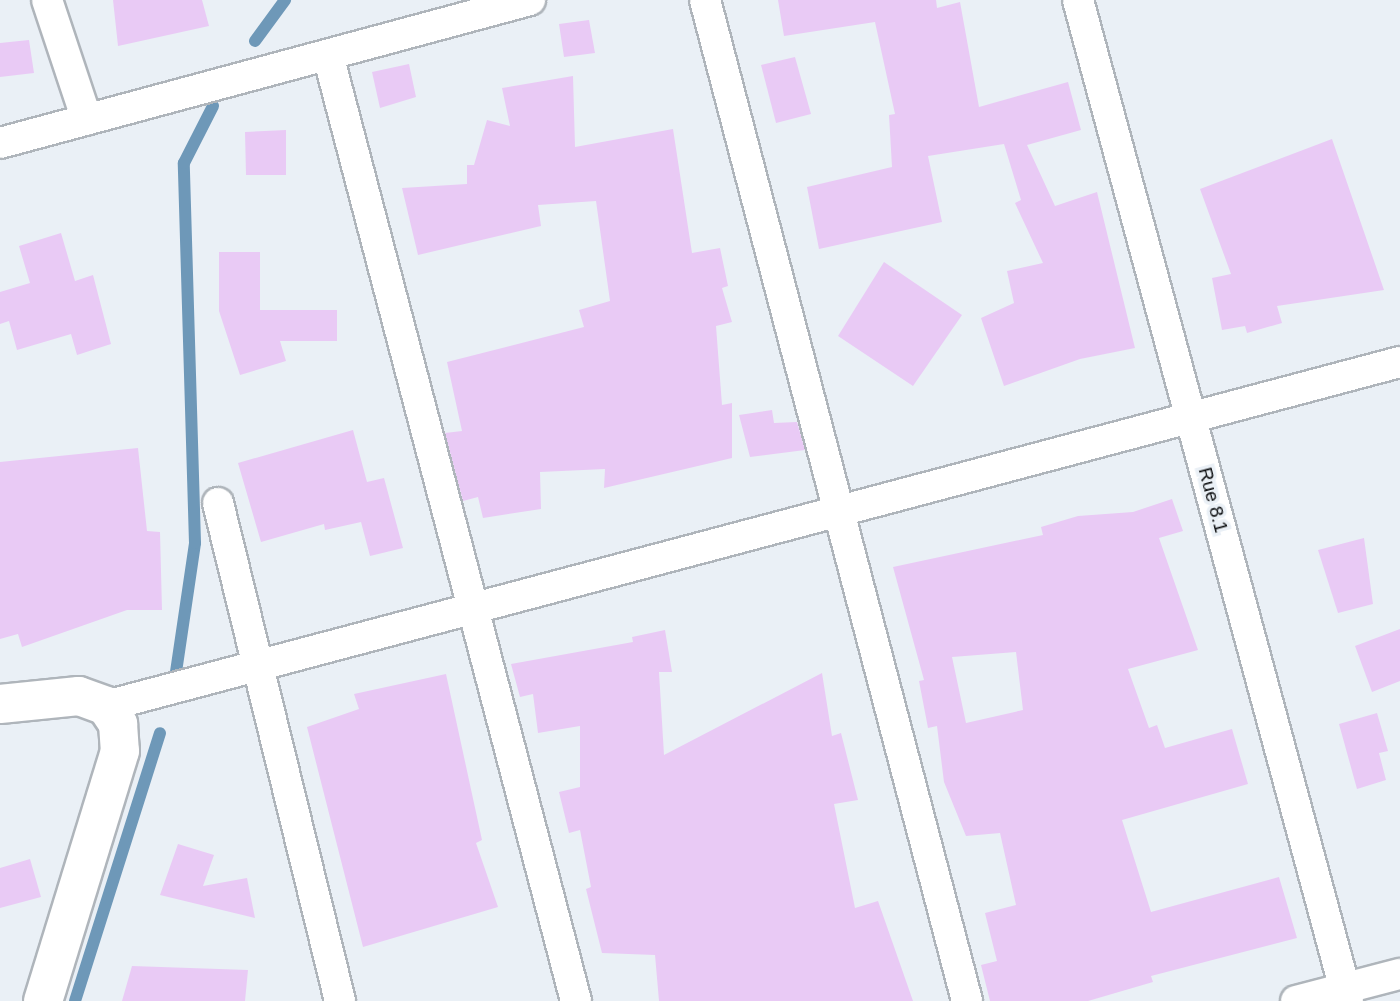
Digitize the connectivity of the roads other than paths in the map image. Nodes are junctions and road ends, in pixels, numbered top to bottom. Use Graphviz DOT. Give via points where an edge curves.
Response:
graph roads {
  1 [pos="47,0"];
  2 [pos="530,0"];
  3 [pos="705,0"];
  4 [pos="1078,0"];
  5 [pos="328,55"];
  6 [pos="87,120"];
  7 [pos="0,143"];
  8 [pos="1400,362"];
  9 [pos="1191,417"];
  10 [pos="218,503"];
  11 [pos="839,512"];
  12 [pos="473,611"];
  13 [pos="257,670"];
  14 [pos="0,704"];
  15 [pos="106,706"];
  16 [pos="1400,974"];
  17 [pos="1347,995"];
  18 [pos="43,1001"];
  19 [pos="340,1001"];
  20 [pos="576,1001"];
  21 [pos="967,1001"];
  22 [pos="1296,1001"];
  1 -- 6 [label="street"];
  2 -- 5 [label="street"];
  3 -- 11 [label="street"];
  4 -- 9 [label="street, Rue 8.1"];
  5 -- 6 [label="street"];
  5 -- 12 [label="street"];
  6 -- 7 [label="street"];
  8 -- 9 [label="street"];
  9 -- 11 [label="street"];
  9 -- 17 [label="street, Rue 8.1"];
  10 -- 13 [label="street"];
  11 -- 12 [label="street"];
  11 -- 21 [label="street"];
  12 -- 13 [label="street"];
  12 -- 20 [label="street"];
  13 -- 15 [label="street"];
  13 -- 19 [label="street"];
  14 -- 15 [label="street" via="79,696"];
  15 -- 18 [label="street" via="118,724 120,751"];
  16 -- 17 [label="street"];
  17 -- 22 [label="street"];
}
